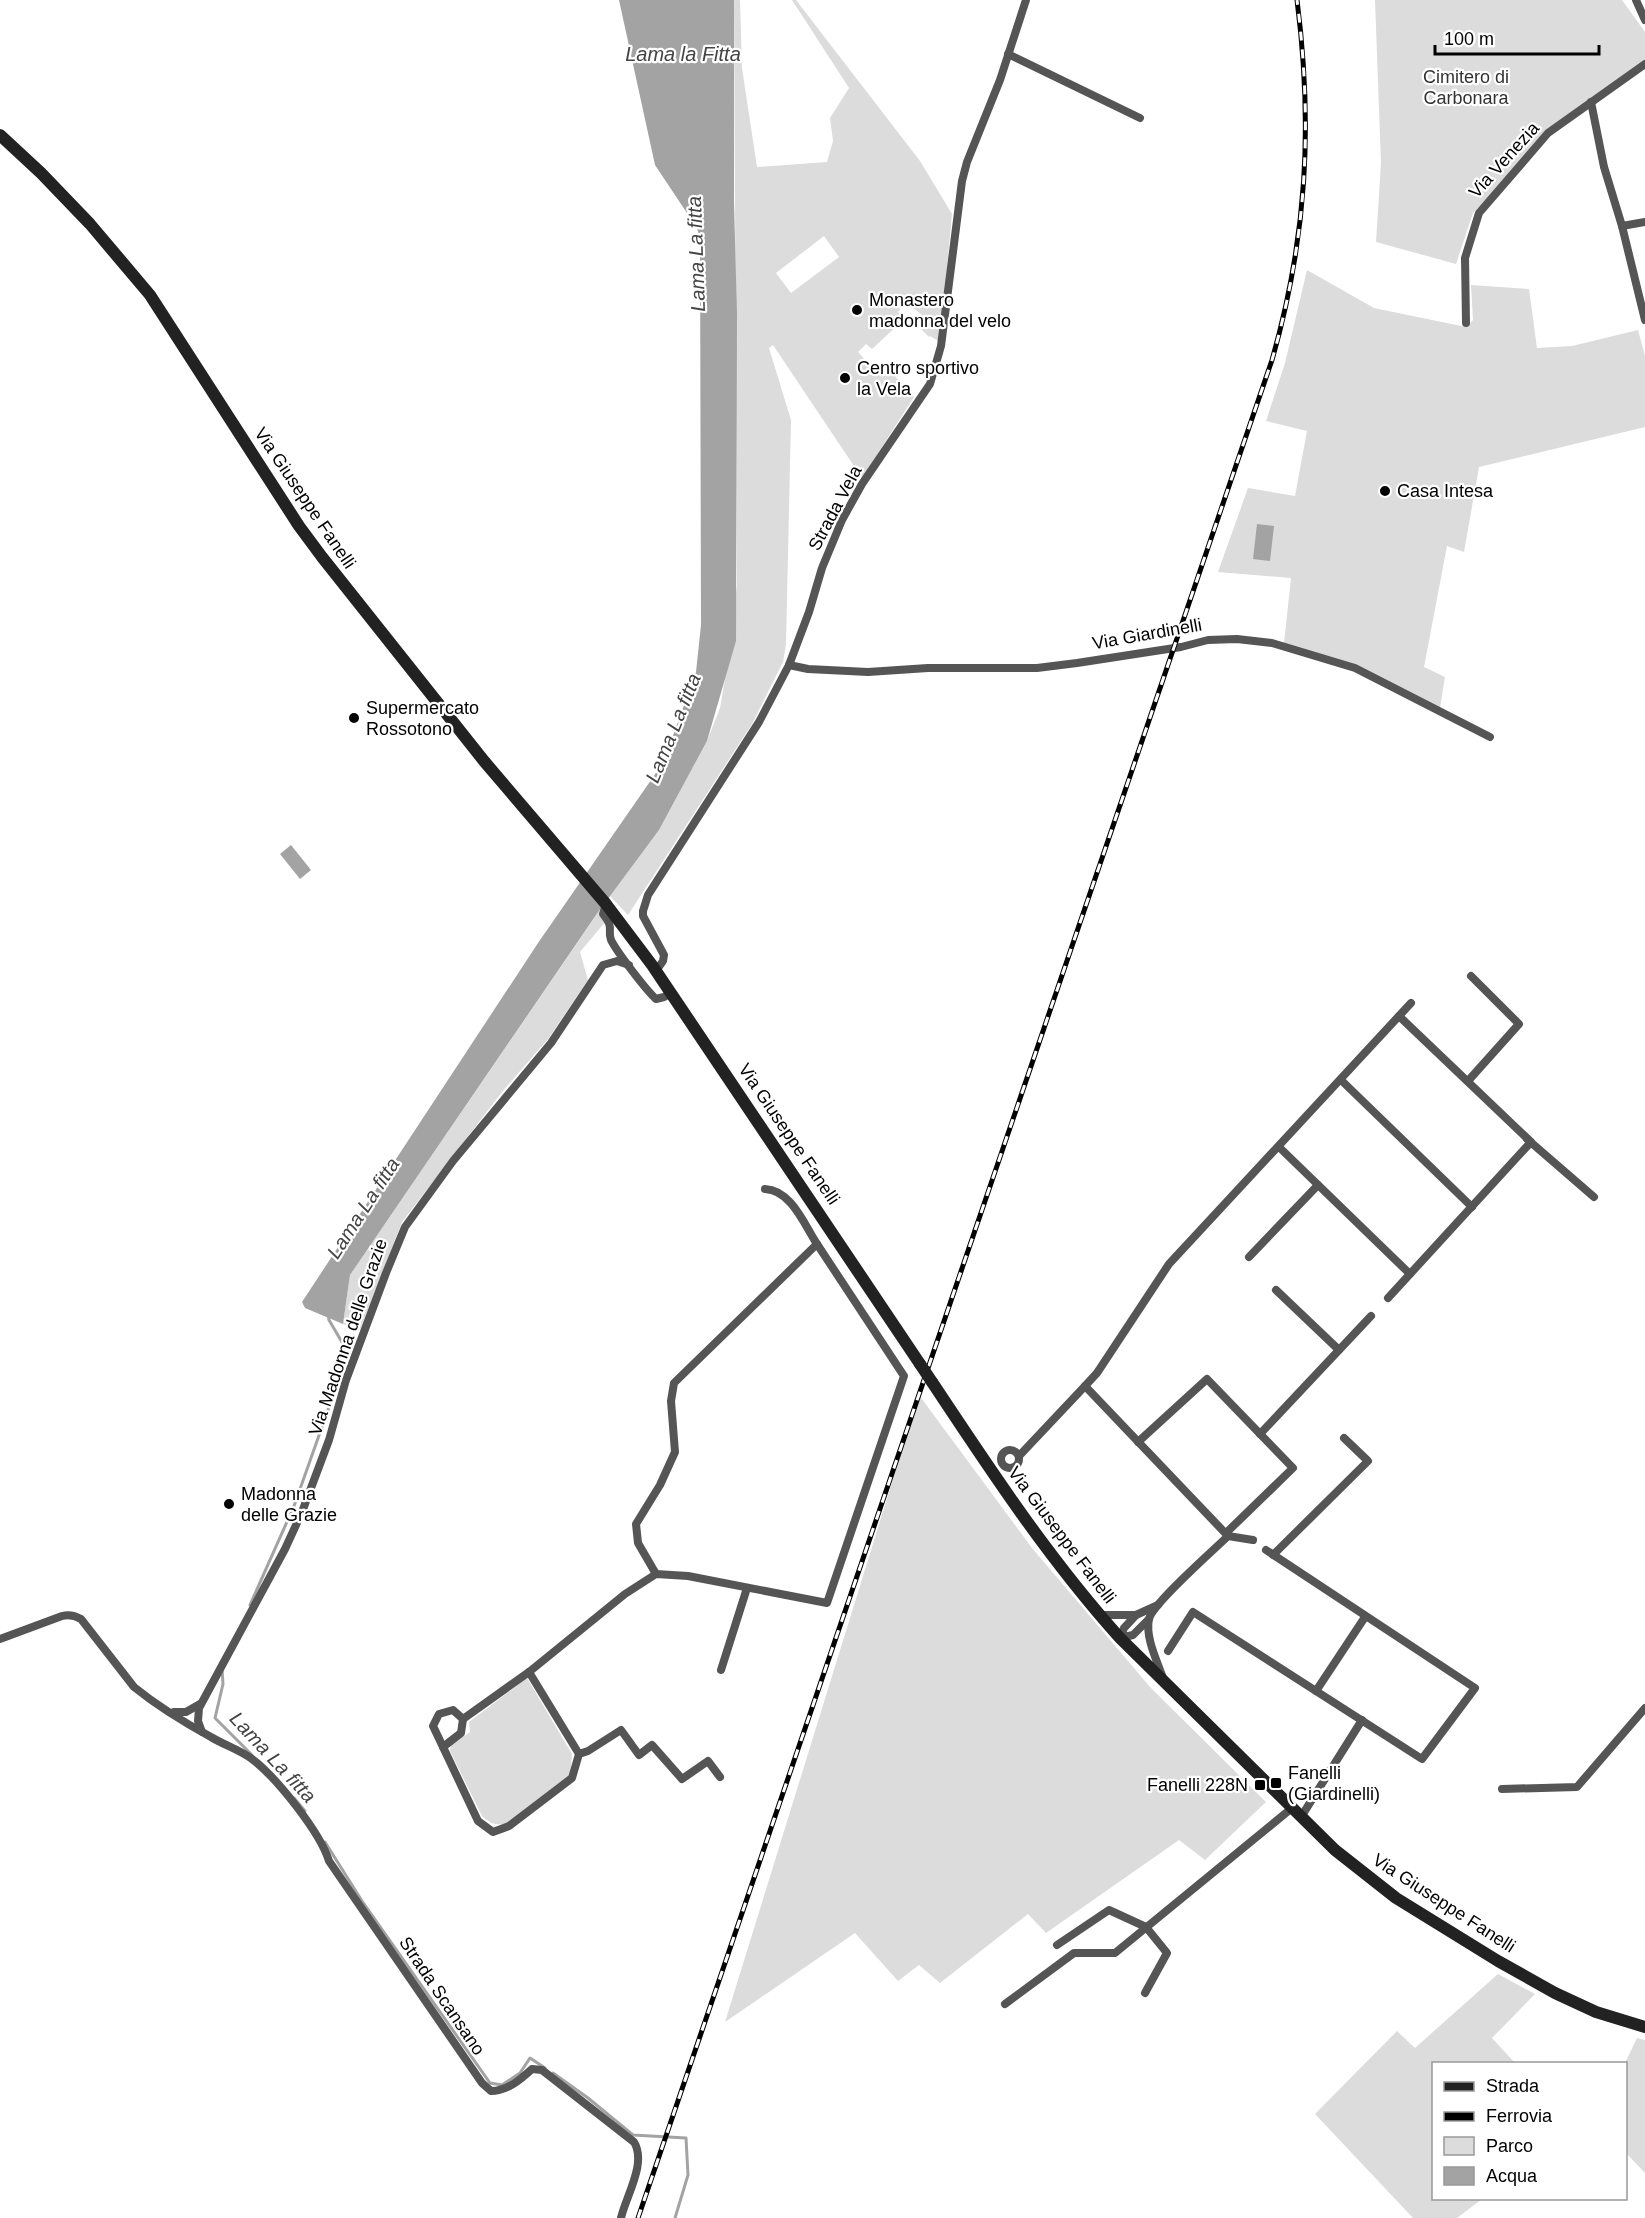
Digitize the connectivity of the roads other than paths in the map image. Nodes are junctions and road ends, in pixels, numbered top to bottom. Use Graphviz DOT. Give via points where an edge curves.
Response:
graph roads {
  1 [pos="1026,0"];
  2 [pos="1636,0"];
  3 [pos="1645,20"];
  4 [pos="1008,54"];
  5 [pos="1645,64"];
  6 [pos="1591,102"];
  7 [pos="1140,118"];
  8 [pos="0,135"];
  9 [pos="1645,222"];
  10 [pos="1622,226"];
  11 [pos="1645,320"];
  12 [pos="1466,323"];
  13 [pos="789,665"];
  14 [pos="1490,737"];
  15 [pos="606,904"];
  16 [pos="629,965"];
  17 [pos="656,970"];
  18 [pos="1471,976"];
  19 [pos="671,993"];
  20 [pos="1411,1004"];
  21 [pos="1399,1016"];
  22 [pos="1341,1080"];
  23 [pos="1468,1081"];
  24 [pos="1531,1142"];
  25 [pos="1279,1147"];
  26 [pos="1318,1185"];
  27 [pos="765,1189"];
  28 [pos="1594,1197"];
  29 [pos="1472,1207"];
  30 [pos="817,1244"];
  31 [pos="1249,1257"];
  32 [pos="1410,1274"];
  33 [pos="1276,1290"];
  34 [pos="1388,1298"];
  35 [pos="1371,1316"];
  36 [pos="1339,1350"];
  37 [pos="1085,1386"];
  38 [pos="1260,1434"];
  39 [pos="1344,1438"];
  40 [pos="1138,1442"];
  41 [pos="1019,1456"];
  42 [pos="1227,1534"];
  43 [pos="1253,1540"];
  44 [pos="656,1574"];
  45 [pos="747,1588"];
  46 [pos="1158,1605"];
  47 [pos="1100,1615"];
  48 [pos="1136,1615"];
  49 [pos="1365,1617"];
  50 [pos="1149,1619"];
  51 [pos="1120,1638"];
  52 [pos="0,1639"];
  53 [pos="1168,1651"];
  54 [pos="721,1670"];
  55 [pos="529,1672"];
  56 [pos="1164,1681"];
  57 [pos="1316,1691"];
  58 [pos="202,1702"];
  59 [pos="1645,1708"];
  60 [pos="170,1711"];
  61 [pos="463,1719"];
  62 [pos="1362,1720"];
  63 [pos="202,1732"];
  64 [pos="444,1747"];
  65 [pos="579,1754"];
  66 [pos="720,1777"];
  67 [pos="1502,1789"];
  68 [pos="1296,1813"];
  69 [pos="1146,1927"];
  70 [pos="1057,1944"];
  71 [pos="1145,1993"];
  72 [pos="1005,2004"];
  73 [pos="1645,2027"];
  74 [pos="621,2218"];
  1 -- 4 [label="street, Strada Vela"];
  2 -- 3 [label="street"];
  4 -- 7 [label="street"];
  4 -- 13 [label="street, Strada Vela" via="962,181 941,346 930,384 842,520"];
  5 -- 6 [label="street, Via Venezia"];
  6 -- 10 [label="street" via="1604,167"];
  6 -- 12 [label="street, Via Venezia" via="1548,133 1479,213 1465,258"];
  8 -- 15 [label="main road, Via Giuseppe Fanelli" via="49,182 137,279 322,558 484,761"];
  9 -- 10 [label="street"];
  10 -- 11 [label="street"];
  13 -- 14 [label="street, Via Giardinelli" via="868,672 1037,668 1208,640 1237,639 1272,644 1355,668"];
  13 -- 17 [label="street, Strada Vela" via="759,722 645,903 643,916 664,956"];
  15 -- 16 [label="street" via="603,914 611,926 611,940"];
  15 -- 17 [label="main road, Via Giuseppe Fanelli"];
  16 -- 19 [label="street" via="656,999"];
  16 -- 58 [label="street, Via Madonna delle Grazie" via="617,961 603,966 551,1043 453,1161 405,1227 346,1380 302,1512"];
  17 -- 19 [label="main road, Via Giuseppe Fanelli"];
  18 -- 23 [label="street" via="1519,1024"];
  19 -- 47 [label="main road, Via Giuseppe Fanelli, bridge" via="1001,1487"];
  20 -- 21 [label="street"];
  21 -- 22 [label="street"];
  21 -- 23 [label="street"];
  21 -- 24 [label="street"];
  22 -- 25 [label="street"];
  22 -- 29 [label="street"];
  23 -- 24 [label="street"];
  24 -- 28 [label="street"];
  24 -- 29 [label="street"];
  25 -- 26 [label="street"];
  25 -- 37 [label="street" via="1166,1267"];
  26 -- 31 [label="street"];
  26 -- 32 [label="street"];
  27 -- 30 [label="street" via="786,1196"];
  29 -- 32 [label="street"];
  30 -- 44 [label="street" via="674,1383 671,1401 675,1452 636,1524 638,1543"];
  30 -- 45 [label="street" via="904,1376 827,1603"];
  32 -- 34 [label="street"];
  33 -- 36 [label="street"];
  35 -- 36 [label="street"];
  36 -- 38 [label="street"];
  37 -- 40 [label="street"];
  37 -- 41 [label="street"];
  38 -- 40 [label="street" via="1207,1379"];
  38 -- 42 [label="street" via="1293,1468"];
  39 -- 49 [label="street" via="1368,1461 1269,1553"];
  40 -- 42 [label="street"];
  42 -- 43 [label="street"];
  42 -- 46 [label="street"];
  44 -- 45 [label="street"];
  44 -- 55 [label="street" via="625,1594"];
  45 -- 54 [label="street"];
  46 -- 48 [label="street"];
  46 -- 50 [label="street"];
  47 -- 48 [label="street"];
  47 -- 51 [label="main road, Via Giuseppe Fanelli"];
  48 -- 51 [label="street"];
  49 -- 57 [label="street"];
  49 -- 62 [label="street" via="1475,1688 1422,1759"];
  50 -- 51 [label="street" via="1133,1635"];
  50 -- 56 [label="street" via="1150,1636"];
  51 -- 56 [label="main road, Via Giuseppe Fanelli"];
  52 -- 60 [label="street, Strada Scansano" via="69,1614 81,1618 134,1687"];
  53 -- 57 [label="street" via="1193,1612"];
  55 -- 61 [label="street"];
  55 -- 65 [label="street"];
  56 -- 68 [label="main road, Via Giuseppe Fanelli"];
  57 -- 62 [label="street"];
  58 -- 60 [label="street" via="186,1712"];
  58 -- 63 [label="street" via="198,1715"];
  59 -- 67 [label="street" via="1577,1787"];
  60 -- 63 [label="street, Strada Scansano"];
  61 -- 64 [label="street" via="460,1733"];
  61 -- 64 [label="street" via="453,1710 439,1714 433,1726"];
  62 -- 68 [label="street"];
  63 -- 74 [label="street, Strada Scansano" via="250,1758 293,1802 325,1848 329,1861 482,2083 491,2091 498,2091 532,2069 542,2070 630,2138 638,2160"];
  64 -- 65 [label="street" via="478,1821 492,1832 509,1826 572,1778"];
  65 -- 66 [label="street" via="621,1730 639,1755 652,1745 682,1779 708,1761"];
  68 -- 69 [label="street"];
  68 -- 73 [label="main road, Via Giuseppe Fanelli" via="1349,1862 1396,1898 1498,1961 1596,2012"];
  69 -- 70 [label="street" via="1109,1910"];
  69 -- 71 [label="street" via="1167,1953"];
  69 -- 72 [label="street" via="1115,1953 1074,1953"];
}
